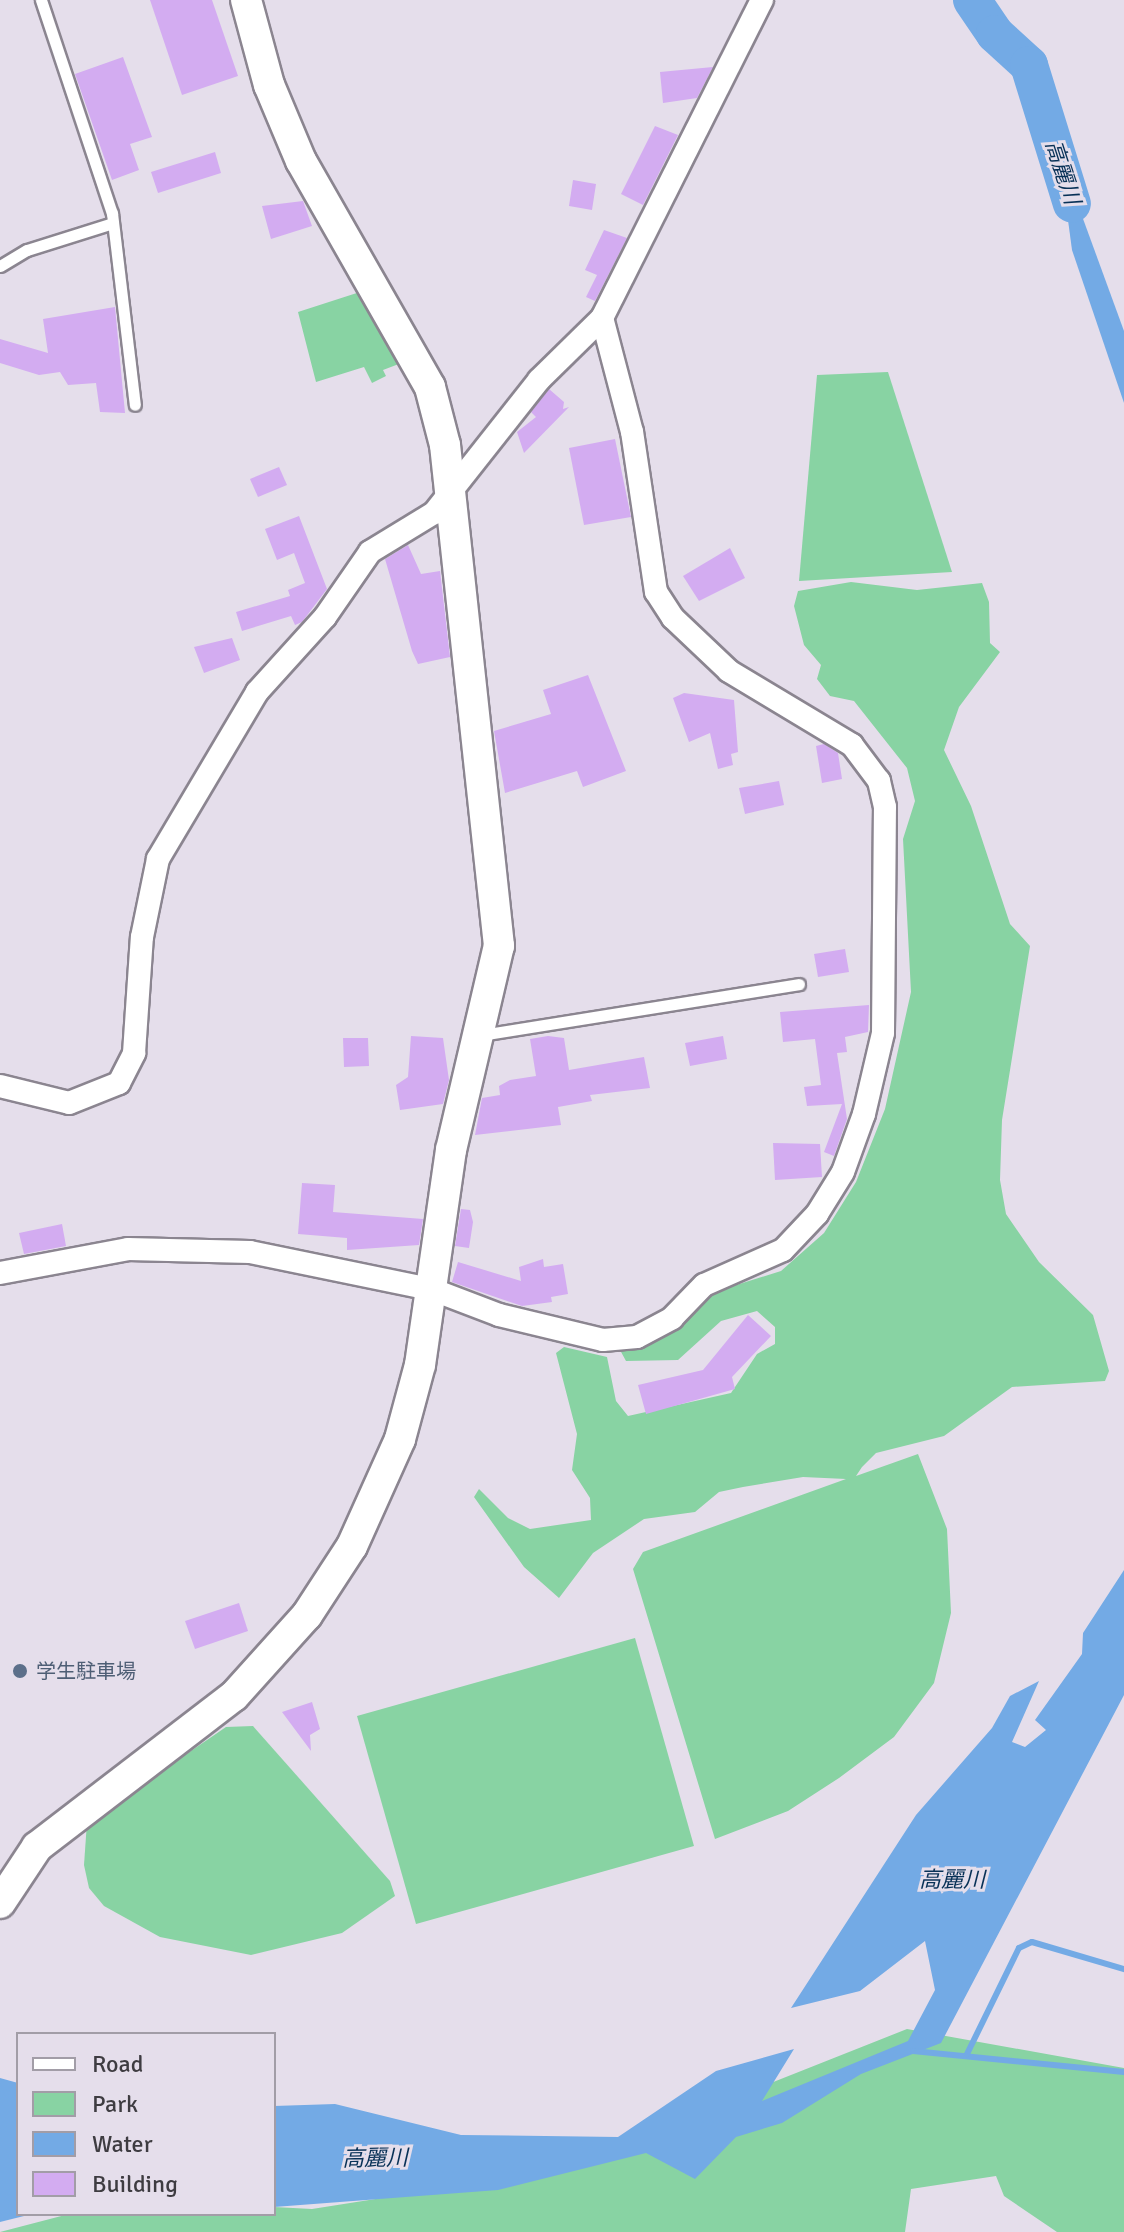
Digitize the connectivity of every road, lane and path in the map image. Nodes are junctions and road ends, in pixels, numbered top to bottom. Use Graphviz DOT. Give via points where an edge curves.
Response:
graph roads {
  1 [pos="41,0"];
  2 [pos="246,0"];
  3 [pos="762,0"];
  4 [pos="113,223"];
  5 [pos="0,266"];
  6 [pos="602,318"];
  7 [pos="135,405"];
  8 [pos="451,494"];
  9 [pos="799,984"];
  10 [pos="481,1035"];
  11 [pos="0,1086"];
  12 [pos="0,1273"];
  13 [pos="431,1289"];
  14 [pos="0,1903"];
  1 -- 4 [label="lane"];
  2 -- 8 [label="street" via="269,85 325,212 430,387"];
  3 -- 6 [label="street"];
  4 -- 5 [label="lane" via="27,250"];
  4 -- 7 [label="lane"];
  6 -- 8 [label="street" via="539,380"];
  6 -- 13 [label="street" via="632,432 656,592 673,618 729,671 852,745 879,781 885,807 883,1033 864,1114 843,1172 817,1214 783,1250 704,1285 672,1318 637,1337 603,1340 499,1315"];
  8 -- 10 [label="street" via="497,894 499,946"];
  8 -- 11 [label="street" via="434,513 370,552 325,617 282,659 158,859 142,937 134,1053 119,1083 69,1103"];
  9 -- 10 [label="lane"];
  10 -- 13 [label="street" via="451,1150"];
  12 -- 13 [label="street" via="128,1249 188,1248 250,1252"];
  13 -- 14 [label="street" via="420,1365 400,1439 352,1546 307,1615 234,1696 37,1847"];
}
